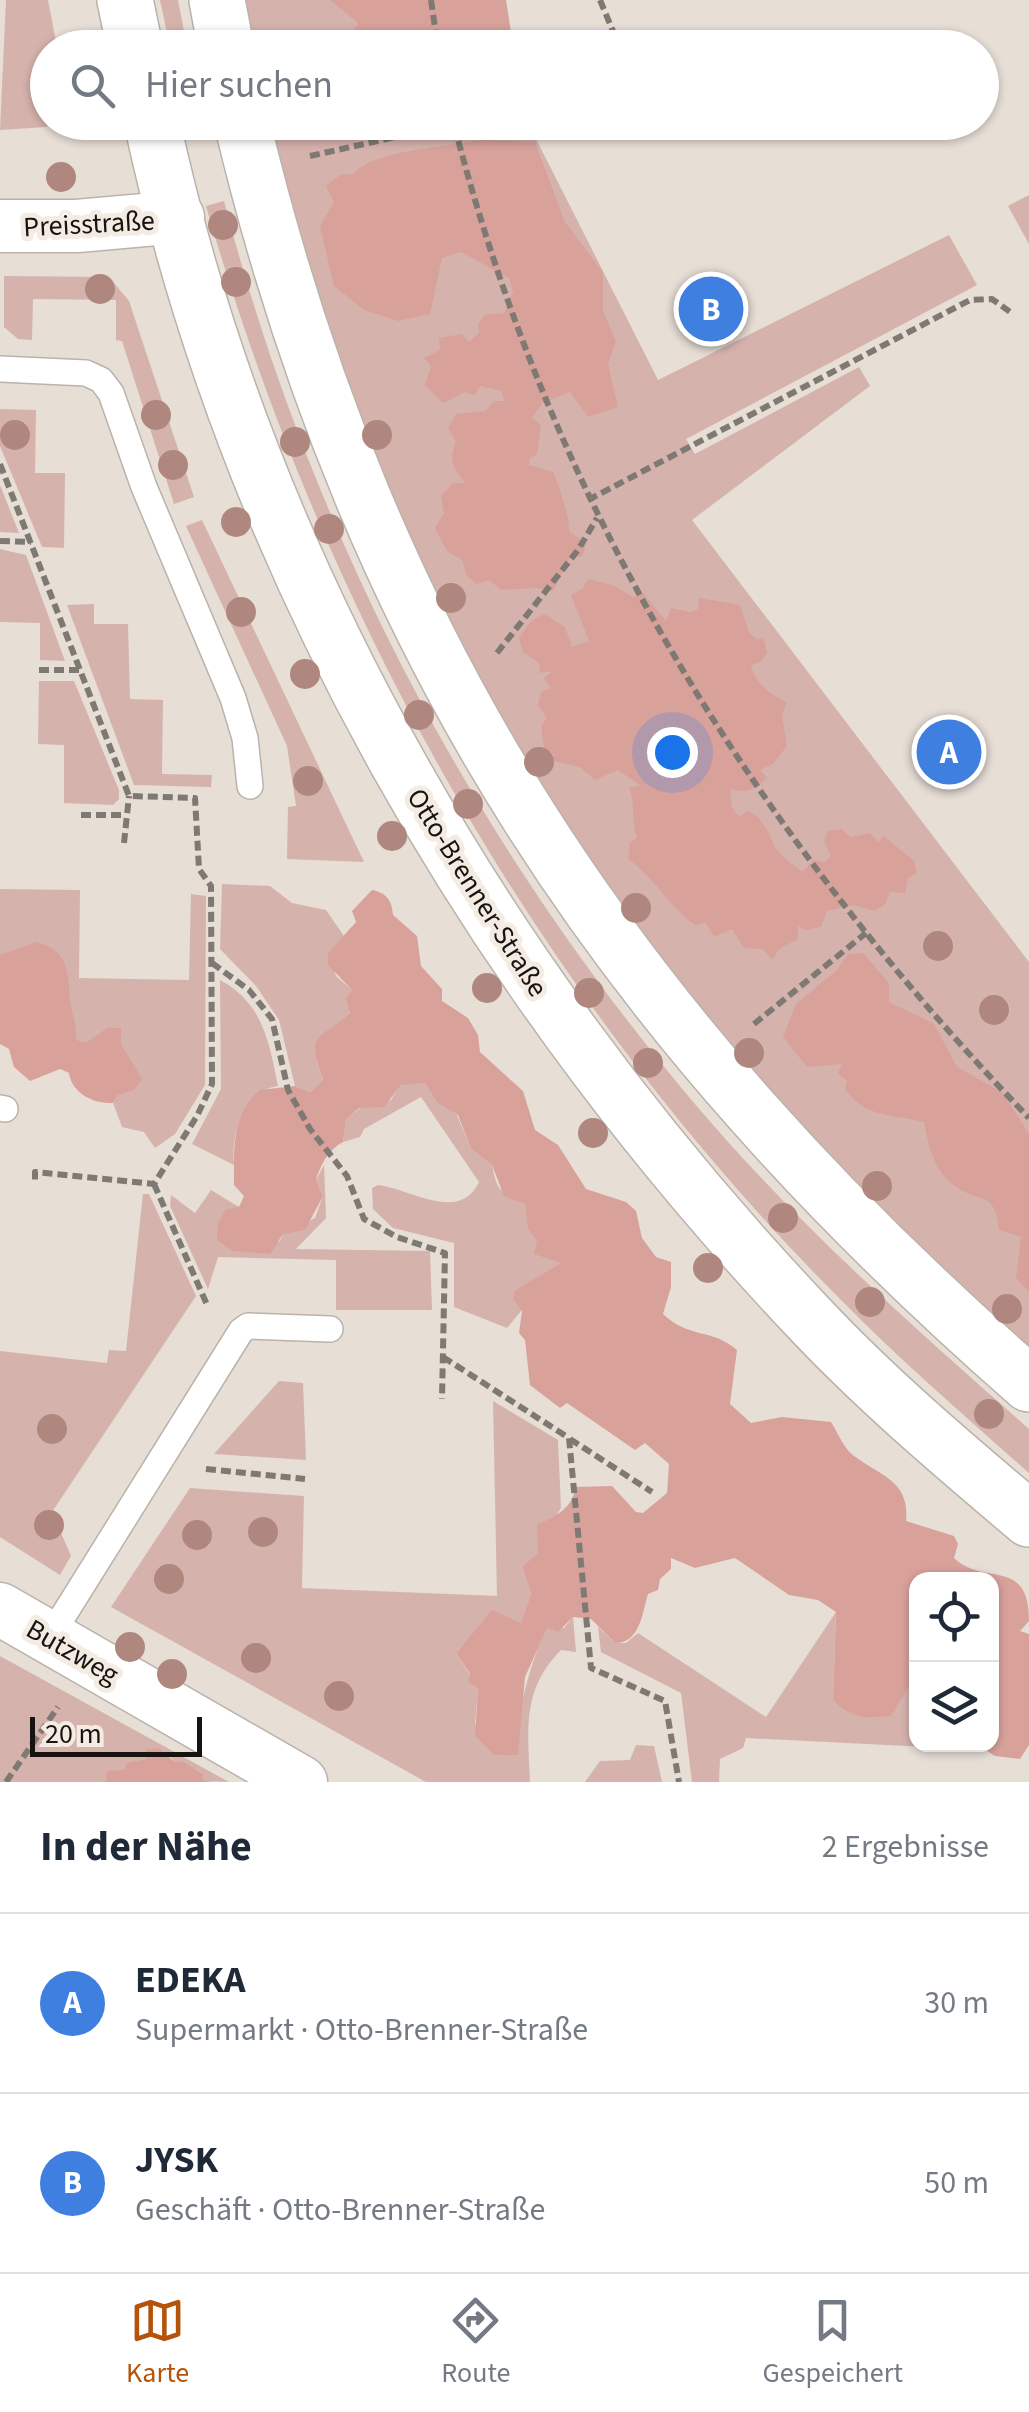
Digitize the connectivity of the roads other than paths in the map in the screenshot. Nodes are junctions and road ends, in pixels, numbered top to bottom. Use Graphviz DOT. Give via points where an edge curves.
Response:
graph roads {
  1 [pos="125,0"];
  2 [pos="217,0"];
  3 [pos="132,30"];
  4 [pos="223,30"];
  5 [pos="157,140"];
  6 [pos="248,145"];
  7 [pos="178,218"];
  8 [pos="0,226"];
  9 [pos="0,369"];
  10 [pos="250,786"];
  11 [pos="330,1329"];
  12 [pos="1029,1384"];
  13 [pos="1029,1519"];
  14 [pos="0,1609"];
  15 [pos="50,1637"];
  16 [pos="302,1782"];
  1 -- 3 [label="street"];
  2 -- 4 [label="street"];
  5 -- 7 [label="street, Otto-Brenner-Straße"];
  6 -- 12 [label="street" via="325,409 447,682 493,764 570,884 707,1062 885,1254"];
  7 -- 8 [label="street, Preisstraße"];
  7 -- 13 [label="street, Otto-Brenner-Straße" via="222,367 312,592 430,821 524,969 649,1138 808,1317"];
  9 -- 10 [label="lane" via="86,373 111,393 234,698"];
  11 -- 15 [label="lane" via="248,1326"];
  14 -- 15 [label="street, Butzweg"];
  15 -- 16 [label="street, Butzweg"];
}
